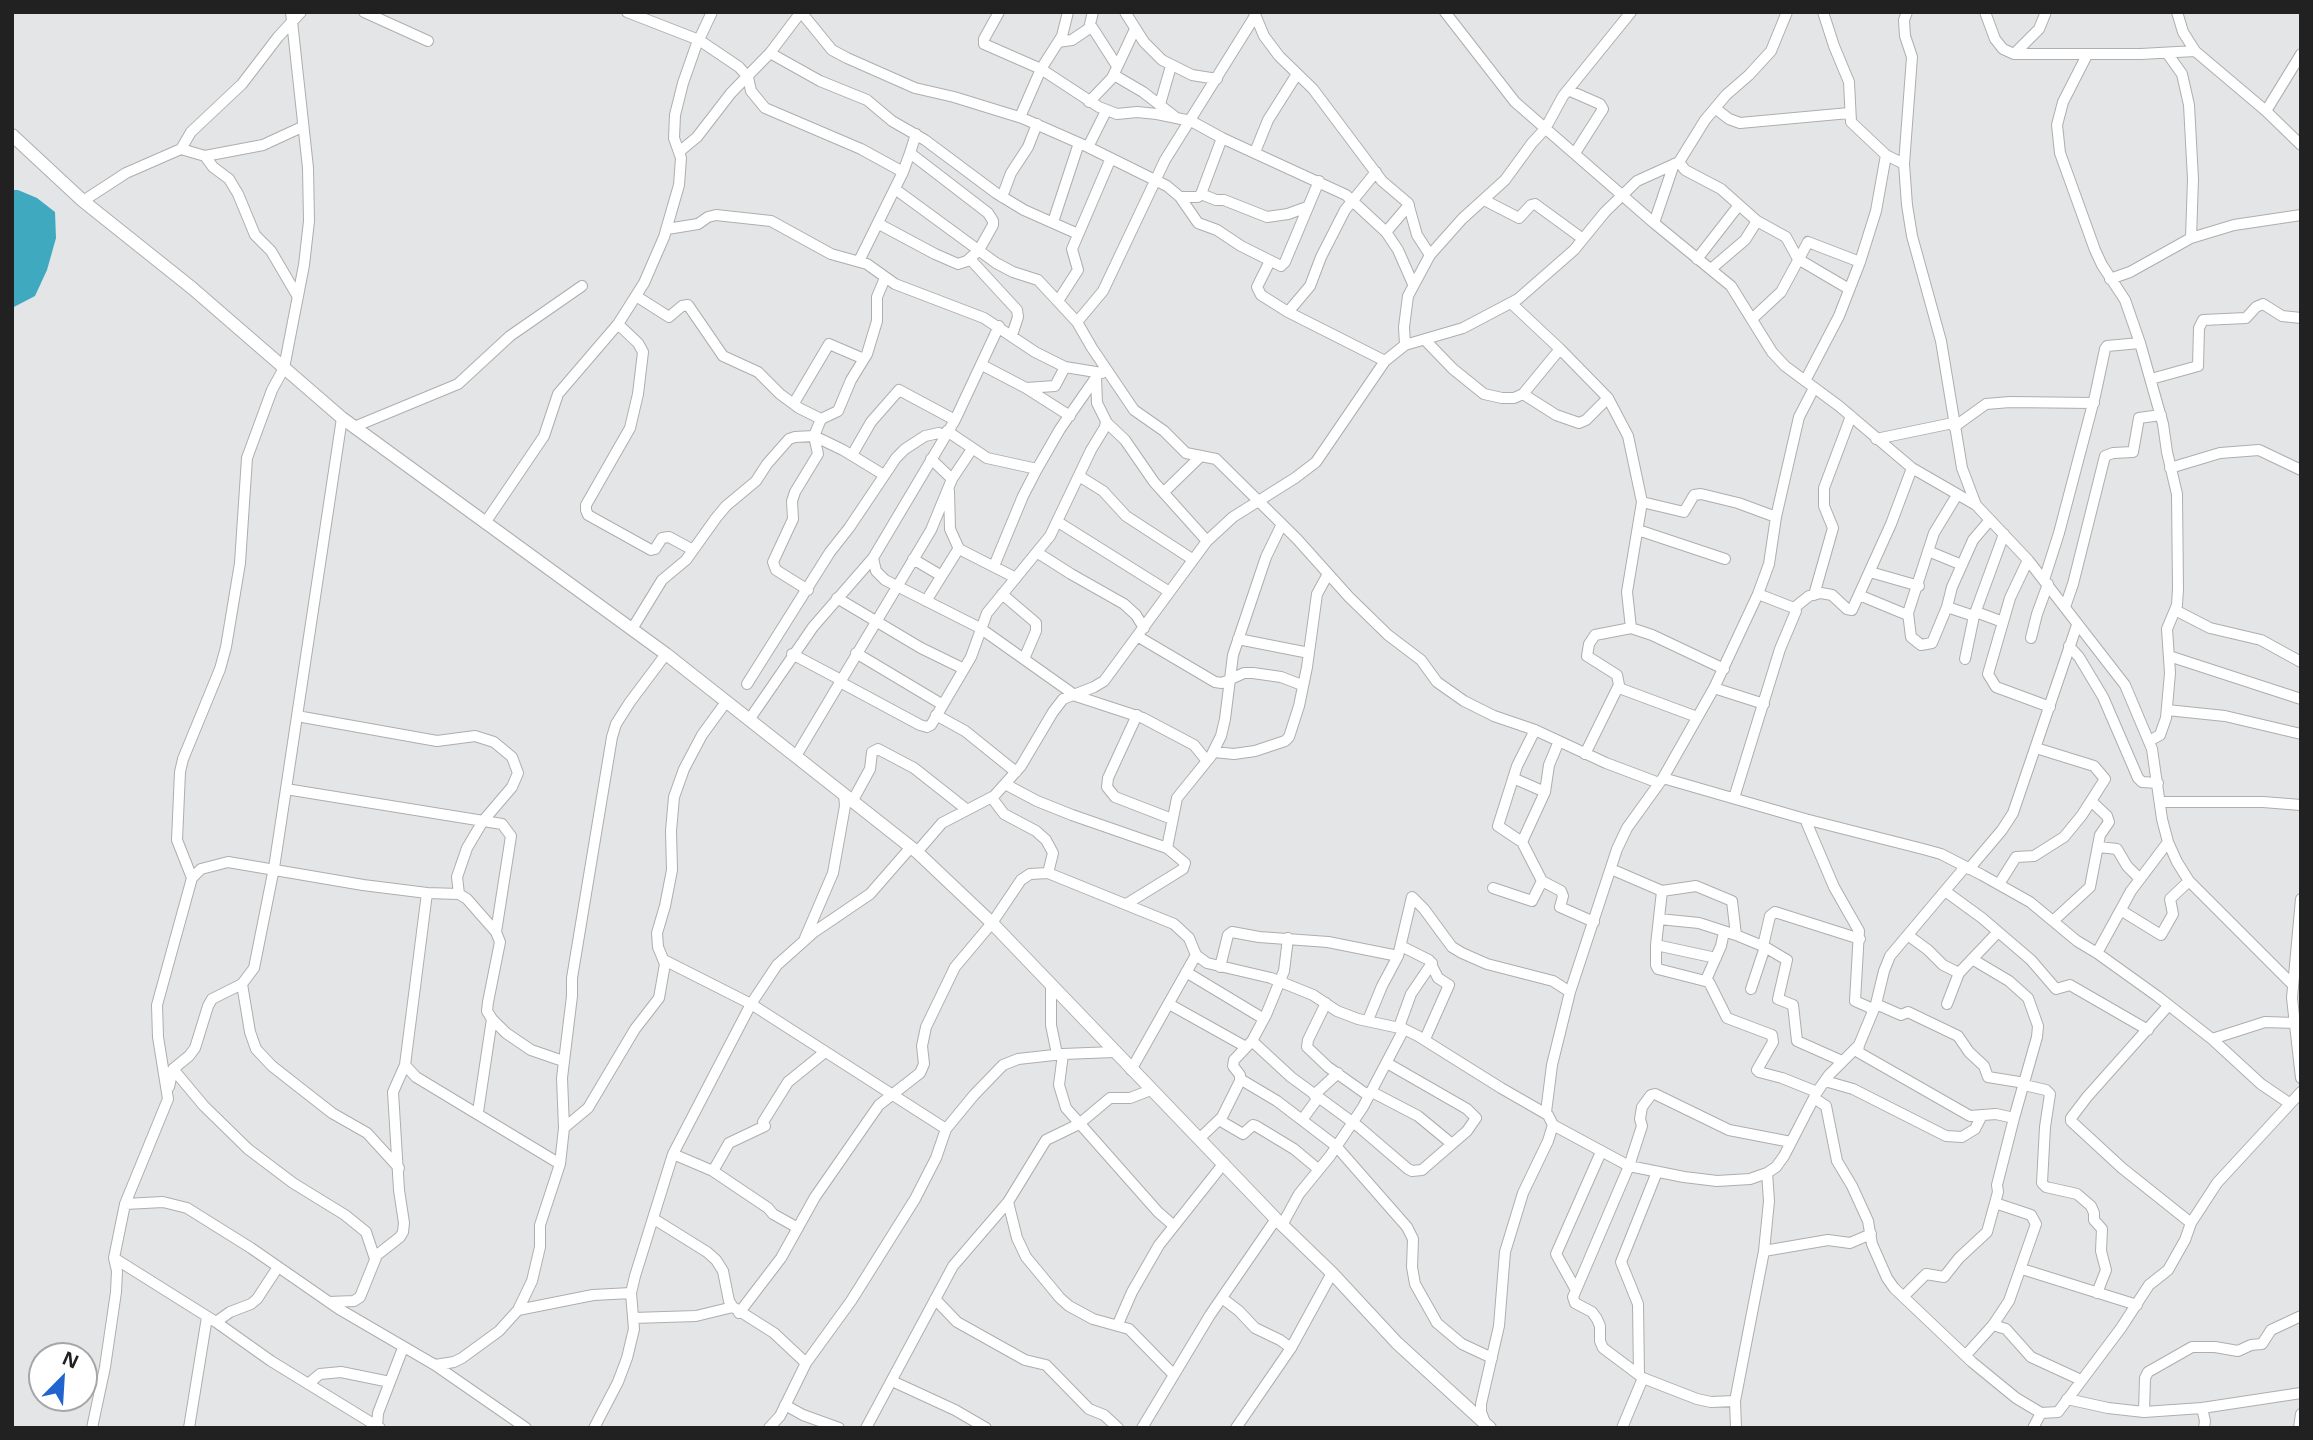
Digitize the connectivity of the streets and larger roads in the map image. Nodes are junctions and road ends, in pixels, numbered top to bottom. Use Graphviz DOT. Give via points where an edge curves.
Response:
graph roads {
  1 [pos="301,12"];
  2 [pos="364,12"];
  3 [pos="627,12"];
  4 [pos="712,12"];
  5 [pos="801,12"];
  6 [pos="999,12"];
  7 [pos="1068,12"];
  8 [pos="1093,12"];
  9 [pos="1125,12"];
  10 [pos="1445,12"];
  11 [pos="1631,12"];
  12 [pos="1787,12"];
  13 [pos="1823,12"];
  14 [pos="1907,12"];
  15 [pos="1985,12"];
  16 [pos="2046,12"];
  17 [pos="2177,12"];
  18 [pos="1254,14"];
  19 [pos="292,17"];
  20 [pos="1091,27"];
  21 [pos="1135,29"];
  22 [pos="699,40"];
  23 [pos="428,41"];
  24 [pos="1058,42"];
  25 [pos="2195,51"];
  26 [pos="769,53"];
  27 [pos="2167,53"];
  28 [pos="2014,54"];
  29 [pos="2301,54"];
  30 [pos="2087,55"];
  31 [pos="1171,66"];
  32 [pos="1041,69"];
  33 [pos="1115,70"];
  34 [pos="1297,74"];
  35 [pos="748,77"];
  36 [pos="1217,79"];
  37 [pos="1568,90"];
  38 [pos="1089,102"];
  39 [pos="1160,104"];
  40 [pos="1716,109"];
  41 [pos="1106,111"];
  42 [pos="2266,111"];
  43 [pos="1849,113"];
  44 [pos="1174,116"];
  45 [pos="1020,117"];
  46 [pos="1191,121"];
  47 [pos="1037,124"];
  48 [pos="302,127"];
  49 [pos="1545,129"];
  50 [pos="916,134"];
  51 [pos="12,135"];
  52 [pos="1222,138"];
  53 [pos="1084,145"];
  54 [pos="2301,145"];
  55 [pos="181,149"];
  56 [pos="679,152"];
  57 [pos="1255,152"];
  58 [pos="910,153"];
  59 [pos="1575,153"];
  60 [pos="1886,155"];
  61 [pos="205,156"];
  62 [pos="1111,158"];
  63 [pos="1676,163"];
  64 [pos="1903,164"];
  65 [pos="903,172"];
  66 [pos="1376,172"];
  67 [pos="1157,180"];
  68 [pos="1319,181"];
  69 [pos="895,188"];
  70 [pos="1201,194"];
  71 [pos="1623,196"];
  72 [pos="1002,197"];
  73 [pos="1180,197"];
  74 [pos="1353,200"];
  75 [pos="1484,200"];
  76 [pos="83,201"];
  77 [pos="1409,205"];
  78 [pos="1739,205"];
  79 [pos="1307,207"];
  80 [pos="2301,215"];
  81 [pos="1757,221"];
  82 [pos="1053,222"];
  83 [pos="1654,223"];
  84 [pos="878,224"];
  85 [pos="667,229"];
  86 [pos="1386,232"];
  87 [pos="1078,234"];
  88 [pos="2191,238"];
  89 [pos="1583,239"];
  90 [pos="978,250"];
  91 [pos="1430,256"];
  92 [pos="1697,258"];
  93 [pos="970,259"];
  94 [pos="1798,260"];
  95 [pos="859,261"];
  96 [pos="1270,261"];
  97 [pos="1860,262"];
  98 [pos="1711,269"];
  99 [pos="885,278"];
  100 [pos="2110,279"];
  101 [pos="1413,284"];
  102 [pos="582,286"];
  103 [pos="1849,289"];
  104 [pos="636,296"];
  105 [pos="298,297"];
  106 [pos="1058,301"];
  107 [pos="1511,303"];
  108 [pos="1288,312"];
  109 [pos="2301,318"];
  110 [pos="1752,319"];
  111 [pos="1077,322"];
  112 [pos="618,324"];
  113 [pos="999,326"];
  114 [pos="1012,335"];
  115 [pos="1425,340"];
  116 [pos="2140,343"];
  117 [pos="1405,345"];
  118 [pos="1560,349"];
  119 [pos="864,359"];
  120 [pos="1385,361"];
  121 [pos="982,366"];
  122 [pos="1065,367"];
  123 [pos="284,368"];
  124 [pos="1101,375"];
  125 [pos="2151,379"];
  126 [pos="1809,385"];
  127 [pos="1026,388"];
  128 [pos="1523,394"];
  129 [pos="1608,398"];
  130 [pos="794,403"];
  131 [pos="2094,403"];
  132 [pos="2161,415"];
  133 [pos="1070,416"];
  134 [pos="1851,416"];
  135 [pos="342,418"];
  136 [pos="821,419"];
  137 [pos="955,419"];
  138 [pos="1106,422"];
  139 [pos="1954,425"];
  140 [pos="354,427"];
  141 [pos="946,434"];
  142 [pos="814,436"];
  143 [pos="1876,439"];
  144 [pos="972,449"];
  145 [pos="852,455"];
  146 [pos="1201,456"];
  147 [pos="931,460"];
  148 [pos="1912,468"];
  149 [pos="2170,468"];
  150 [pos="1037,469"];
  151 [pos="2301,471"];
  152 [pos="884,475"];
  153 [pos="1079,476"];
  154 [pos="951,484"];
  155 [pos="1164,492"];
  156 [pos="1957,495"];
  157 [pos="1257,501"];
  158 [pos="1643,502"];
  159 [pos="1976,505"];
  160 [pos="1776,517"];
  161 [pos="1990,520"];
  162 [pos="1058,522"];
  163 [pos="485,523"];
  164 [pos="1282,524"];
  165 [pos="931,530"];
  166 [pos="1638,530"];
  167 [pos="2004,534"];
  168 [pos="1207,541"];
  169 [pos="957,545"];
  170 [pos="692,550"];
  171 [pos="1928,551"];
  172 [pos="1038,553"];
  173 [pos="873,558"];
  174 [pos="913,559"];
  175 [pos="1192,559"];
  176 [pos="1725,559"];
  177 [pos="2028,560"];
  178 [pos="1962,565"];
  179 [pos="994,566"];
  180 [pos="1870,572"];
  181 [pos="1328,574"];
  182 [pos="940,575"];
  183 [pos="1016,578"];
  184 [pos="2046,582"];
  185 [pos="897,586"];
  186 [pos="1919,586"];
  187 [pos="808,590"];
  188 [pos="1168,591"];
  189 [pos="1002,594"];
  190 [pos="1758,594"];
  191 [pos="1814,595"];
  192 [pos="1859,595"];
  193 [pos="837,598"];
  194 [pos="926,601"];
  195 [pos="1947,607"];
  196 [pos="2065,607"];
  197 [pos="1794,608"];
  198 [pos="2175,610"];
  199 [pos="1908,613"];
  200 [pos="1975,614"];
  201 [pos="876,620"];
  202 [pos="2003,622"];
  203 [pos="2077,625"];
  204 [pos="980,628"];
  205 [pos="1631,628"];
  206 [pos="632,629"];
  207 [pos="1140,632"];
  208 [pos="2031,638"];
  209 [pos="1238,639"];
  210 [pos="2069,646"];
  211 [pos="856,653"];
  212 [pos="1309,653"];
  213 [pos="666,654"];
  214 [pos="792,654"];
  215 [pos="2169,656"];
  216 [pos="1024,659"];
  217 [pos="1965,659"];
  218 [pos="2301,662"];
  219 [pos="964,669"];
  220 [pos="1724,669"];
  221 [pos="1229,679"];
  222 [pos="841,681"];
  223 [pos="747,684"];
  224 [pos="1302,685"];
  225 [pos="1619,688"];
  226 [pos="1714,688"];
  227 [pos="1073,694"];
  228 [pos="2301,699"];
  229 [pos="726,702"];
  230 [pos="1764,704"];
  231 [pos="943,705"];
  232 [pos="2050,707"];
  233 [pos="2167,710"];
  234 [pos="936,715"];
  235 [pos="1137,715"];
  236 [pos="298,716"];
  237 [pos="1697,717"];
  238 [pos="749,720"];
  239 [pos="1535,730"];
  240 [pos="2301,734"];
  241 [pos="1559,741"];
  242 [pos="2149,741"];
  243 [pos="2036,748"];
  244 [pos="1585,754"];
  245 [pos="796,756"];
  246 [pos="1211,756"];
  247 [pos="1016,772"];
  248 [pos="1513,778"];
  249 [pos="1661,780"];
  250 [pos="2158,783"];
  251 [pos="1005,784"];
  252 [pos="286,789"];
  253 [pos="1545,792"];
  254 [pos="848,797"];
  255 [pos="992,798"];
  256 [pos="1734,798"];
  257 [pos="2091,801"];
  258 [pos="2160,802"];
  259 [pos="2301,805"];
  260 [pos="966,809"];
  261 [pos="1172,818"];
  262 [pos="1805,819"];
  263 [pos="483,821"];
  264 [pos="1522,842"];
  265 [pos="2168,842"];
  266 [pos="2099,847"];
  267 [pos="1167,848"];
  268 [pos="914,849"];
  269 [pos="1967,868"];
  270 [pos="274,869"];
  271 [pos="1611,869"];
  272 [pos="1048,873"];
  273 [pos="192,878"];
  274 [pos="2140,878"];
  275 [pos="1542,881"];
  276 [pos="2189,881"];
  277 [pos="1999,884"];
  278 [pos="1493,888"];
  279 [pos="1662,891"];
  280 [pos="1945,891"];
  281 [pos="427,893"];
  282 [pos="459,894"];
  283 [pos="2301,899"];
  284 [pos="1128,904"];
  285 [pos="2122,911"];
  286 [pos="1659,919"];
  287 [pos="992,922"];
  288 [pos="1594,922"];
  289 [pos="2053,922"];
  290 [pos="1724,932"];
  291 [pos="496,933"];
  292 [pos="1997,933"];
  293 [pos="1736,935"];
  294 [pos="1909,936"];
  295 [pos="1288,938"];
  296 [pos="1860,939"];
  297 [pos="803,942"];
  298 [pos="1656,945"];
  299 [pos="1764,946"];
  300 [pos="1400,951"];
  301 [pos="2097,953"];
  302 [pos="1196,955"];
  303 [pos="1716,958"];
  304 [pos="1972,959"];
  305 [pos="664,960"];
  306 [pos="1432,963"];
  307 [pos="1220,967"];
  308 [pos="1186,972"];
  309 [pos="1959,973"];
  310 [pos="2296,979"];
  311 [pos="1706,980"];
  312 [pos="1280,981"];
  313 [pos="242,984"];
  314 [pos="1051,986"];
  315 [pos="1751,989"];
  316 [pos="1570,992"];
  317 [pos="1326,1003"];
  318 [pos="751,1004"];
  319 [pos="1168,1004"];
  320 [pos="1947,1004"];
  321 [pos="2168,1006"];
  322 [pos="1874,1007"];
  323 [pos="492,1019"];
  324 [pos="1265,1019"];
  325 [pos="1368,1020"];
  326 [pos="2295,1023"];
  327 [pos="1401,1028"];
  328 [pos="2148,1030"];
  329 [pos="1425,1039"];
  330 [pos="2212,1039"];
  331 [pos="1249,1044"];
  332 [pos="1859,1045"];
  333 [pos="825,1052"];
  334 [pos="1114,1052"];
  335 [pos="1060,1054"];
  336 [pos="563,1061"];
  337 [pos="1842,1061"];
  338 [pos="1387,1063"];
  339 [pos="405,1065"];
  340 [pos="173,1069"];
  341 [pos="1132,1070"];
  342 [pos="1338,1073"];
  343 [pos="2301,1078"];
  344 [pos="1240,1079"];
  345 [pos="1825,1081"];
  346 [pos="2024,1084"];
  347 [pos="1151,1090"];
  348 [pos="2301,1092"];
  349 [pos="1371,1094"];
  350 [pos="894,1095"];
  351 [pos="1815,1095"];
  352 [pos="1316,1096"];
  353 [pos="168,1099"];
  354 [pos="2288,1103"];
  355 [pos="478,1112"];
  356 [pos="1546,1112"];
  357 [pos="1982,1115"];
  358 [pos="2014,1118"];
  359 [pos="1219,1120"];
  360 [pos="1302,1120"];
  361 [pos="1353,1122"];
  362 [pos="1079,1124"];
  363 [pos="1553,1125"];
  364 [pos="564,1128"];
  365 [pos="946,1129"];
  366 [pos="1200,1138"];
  367 [pos="1791,1142"];
  368 [pos="1452,1144"];
  369 [pos="1336,1146"];
  370 [pos="1601,1152"];
  371 [pos="673,1154"];
  372 [pos="1224,1163"];
  373 [pos="561,1164"];
  374 [pos="1629,1166"];
  375 [pos="399,1168"];
  376 [pos="1318,1169"];
  377 [pos="713,1171"];
  378 [pos="1657,1172"];
  379 [pos="1767,1173"];
  380 [pos="1008,1202"];
  381 [pos="1995,1203"];
  382 [pos="125,1204"];
  383 [pos="654,1219"];
  384 [pos="1279,1222"];
  385 [pos="2191,1223"];
  386 [pos="1173,1226"];
  387 [pos="798,1228"];
  388 [pos="1871,1234"];
  389 [pos="1764,1251"];
  390 [pos="114,1258"];
  391 [pos="375,1259"];
  392 [pos="278,1267"];
  393 [pos="2022,1269"];
  394 [pos="1332,1273"];
  395 [pos="1576,1290"];
  396 [pos="631,1293"];
  397 [pos="2097,1293"];
  398 [pos="1904,1296"];
  399 [pos="1222,1298"];
  400 [pos="935,1299"];
  401 [pos="328,1302"];
  402 [pos="2137,1305"];
  403 [pos="518,1310"];
  404 [pos="736,1310"];
  405 [pos="2301,1316"];
  406 [pos="634,1318"];
  407 [pos="212,1319"];
  408 [pos="1118,1324"];
  409 [pos="1993,1325"];
  410 [pos="403,1348"];
  411 [pos="1291,1349"];
  412 [pos="1966,1355"];
  413 [pos="1492,1358"];
  414 [pos="806,1363"];
  415 [pos="435,1365"];
  416 [pos="1174,1375"];
  417 [pos="1641,1377"];
  418 [pos="2081,1380"];
  419 [pos="892,1381"];
  420 [pos="390,1382"];
  421 [pos="308,1384"];
  422 [pos="2301,1393"];
  423 [pos="2067,1399"];
  424 [pos="1735,1401"];
  425 [pos="785,1405"];
  426 [pos="2202,1408"];
  427 [pos="2144,1412"];
  428 [pos="2041,1413"];
  429 [pos="1488,1426"];
  430 [pos="378,1427"];
  431 [pos="92,1428"];
  432 [pos="189,1428"];
  433 [pos="526,1428"];
  434 [pos="594,1428"];
  435 [pos="769,1428"];
  436 [pos="839,1428"];
  437 [pos="866,1428"];
  438 [pos="986,1428"];
  439 [pos="1118,1428"];
  440 [pos="1142,1428"];
  441 [pos="1236,1428"];
  442 [pos="1622,1428"];
  443 [pos="1736,1428"];
  444 [pos="2034,1428"];
  445 [pos="2204,1428"];
  1 -- 19 [label="street"];
  2 -- 23 [label="street"];
  3 -- 22 [label="street"];
  4 -- 22 [label="street"];
  5 -- 26 [label="street"];
  5 -- 45 [label="street" via="832,50 847,58 915,88"];
  6 -- 32 [label="street" via="984,44"];
  7 -- 24 [label="street"];
  8 -- 20 [label="street"];
  9 -- 21 [label="street"];
  10 -- 49 [label="street" via="1516,102"];
  11 -- 37 [label="street"];
  12 -- 40 [label="street" via="1771,51"];
  13 -- 43 [label="street" via="1849,82"];
  14 -- 64 [label="street" via="1905,36 1912,57"];
  15 -- 28 [label="street" via="1994,39"];
  16 -- 28 [label="street" via="2039,29"];
  17 -- 25 [label="street"];
  18 -- 34 [label="street" via="1264,36"];
  18 -- 36 [label="street"];
  19 -- 48 [label="street"];
  19 -- 55 [label="street" via="242,84 191,132"];
  20 -- 24 [label="street" via="1072,40"];
  20 -- 33 [label="street"];
  21 -- 31 [label="street"];
  21 -- 33 [label="street"];
  22 -- 35 [label="street"];
  22 -- 56 [label="street" via="675,115"];
  24 -- 32 [label="street"];
  25 -- 27 [label="street"];
  25 -- 42 [label="street"];
  26 -- 35 [label="street"];
  26 -- 50 [label="street" via="867,100"];
  27 -- 30 [label="street"];
  27 -- 88 [label="street" via="2182,74 2189,105"];
  28 -- 30 [label="street"];
  29 -- 42 [label="street"];
  30 -- 100 [label="street" via="2063,102 2057,125 2060,153"];
  31 -- 36 [label="street"];
  31 -- 39 [label="street"];
  32 -- 38 [label="street"];
  32 -- 45 [label="street"];
  33 -- 38 [label="street"];
  33 -- 39 [label="street"];
  34 -- 57 [label="street" via="1263,128"];
  34 -- 66 [label="street"];
  35 -- 56 [label="street"];
  35 -- 65 [label="street" via="751,91 765,108"];
  36 -- 46 [label="street"];
  37 -- 49 [label="street"];
  37 -- 59 [label="street" via="1603,109"];
  38 -- 41 [label="street"];
  39 -- 44 [label="street"];
  40 -- 43 [label="street" via="1740,123"];
  40 -- 63 [label="street"];
  41 -- 44 [label="street"];
  41 -- 53 [label="street"];
  42 -- 54 [label="street"];
  43 -- 60 [label="street" via="1856,128"];
  44 -- 46 [label="street"];
  45 -- 47 [label="street"];
  46 -- 52 [label="street"];
  46 -- 67 [label="street"];
  47 -- 53 [label="street"];
  47 -- 72 [label="street"];
  48 -- 61 [label="street" via="263,145"];
  48 -- 105 [label="street" via="309,221"];
  49 -- 59 [label="street"];
  49 -- 75 [label="street"];
  50 -- 58 [label="street"];
  50 -- 72 [label="street"];
  51 -- 76 [label="street"];
  52 -- 57 [label="street"];
  52 -- 70 [label="street"];
  53 -- 62 [label="street"];
  53 -- 82 [label="street"];
  55 -- 61 [label="street"];
  55 -- 76 [label="street" via="126,173"];
  56 -- 85 [label="street" via="679,185"];
  57 -- 68 [label="street"];
  58 -- 65 [label="street"];
  58 -- 90 [label="street" via="992,219"];
  59 -- 71 [label="street"];
  60 -- 64 [label="street"];
  60 -- 97 [label="street" via="1876,211"];
  61 -- 105 [label="street" via="229,179 255,235 271,251"];
  62 -- 67 [label="street"];
  62 -- 87 [label="street"];
  63 -- 71 [label="street" via="1642,178"];
  63 -- 78 [label="street"];
  63 -- 83 [label="street"];
  64 -- 139 [label="street" via="1912,236 1941,341"];
  65 -- 69 [label="street"];
  66 -- 74 [label="street"];
  66 -- 77 [label="street"];
  67 -- 73 [label="street"];
  67 -- 111 [label="street" via="1103,290"];
  68 -- 74 [label="street"];
  68 -- 79 [label="street"];
  69 -- 84 [label="street"];
  69 -- 90 [label="street"];
  70 -- 73 [label="street"];
  70 -- 79 [label="street" via="1267,217"];
  71 -- 83 [label="street"];
  71 -- 89 [label="street"];
  72 -- 82 [label="street"];
  73 -- 96 [label="street" via="1198,223"];
  74 -- 86 [label="street"];
  74 -- 108 [label="street" via="1307,291"];
  75 -- 89 [label="street" via="1519,218 1535,204"];
  75 -- 91 [label="street"];
  76 -- 123 [label="street"];
  77 -- 86 [label="street"];
  77 -- 91 [label="street" via="1417,235"];
  78 -- 81 [label="street"];
  78 -- 92 [label="street"];
  79 -- 96 [label="street" via="1283,265"];
  80 -- 88 [label="street" via="2234,225"];
  81 -- 94 [label="street" via="1786,237"];
  81 -- 98 [label="street" via="1745,240"];
  82 -- 87 [label="street"];
  83 -- 92 [label="street"];
  84 -- 93 [label="street" via="956,263"];
  84 -- 95 [label="street"];
  85 -- 95 [label="street" via="698,224 716,215 764,219 831,254"];
  85 -- 104 [label="street"];
  86 -- 101 [label="street"];
  87 -- 106 [label="street" via="1072,251 1078,270"];
  88 -- 100 [label="street"];
  89 -- 107 [label="street"];
  90 -- 93 [label="street"];
  90 -- 106 [label="street" via="1006,269 1037,279"];
  91 -- 101 [label="street"];
  92 -- 98 [label="street"];
  93 -- 114 [label="street" via="1017,310"];
  94 -- 97 [label="street" via="1810,241"];
  94 -- 103 [label="street"];
  94 -- 110 [label="street" via="1779,294"];
  95 -- 99 [label="street"];
  96 -- 108 [label="street" via="1257,290"];
  97 -- 103 [label="street"];
  98 -- 110 [label="street" via="1735,291"];
  99 -- 113 [label="street"];
  99 -- 119 [label="street"];
  100 -- 116 [label="street" via="2125,300"];
  101 -- 117 [label="street" via="1405,308"];
  102 -- 140 [label="street" via="510,336 458,384"];
  103 -- 126 [label="street"];
  104 -- 112 [label="street"];
  104 -- 130 [label="street" via="668,317 688,305 723,356 758,372"];
  105 -- 123 [label="street"];
  106 -- 111 [label="street"];
  107 -- 115 [label="street" via="1464,328"];
  107 -- 118 [label="street"];
  108 -- 120 [label="street"];
  109 -- 125 [label="street" via="2283,316 2263,304 2246,318 2203,320 2199,324 2198,366"];
  110 -- 126 [label="street" via="1779,359"];
  111 -- 124 [label="street"];
  112 -- 163 [label="street" via="558,394 544,436"];
  112 -- 170 [label="street" via="643,352 639,384 630,428 586,510 651,550 669,537"];
  113 -- 114 [label="street"];
  113 -- 121 [label="street"];
  114 -- 122 [label="street"];
  115 -- 117 [label="street"];
  115 -- 128 [label="street" via="1484,394 1502,398"];
  116 -- 125 [label="street"];
  116 -- 131 [label="street" via="2107,346"];
  117 -- 120 [label="street"];
  118 -- 128 [label="street"];
  118 -- 129 [label="street"];
  119 -- 130 [label="street" via="829,344"];
  119 -- 136 [label="street" via="838,411"];
  120 -- 157 [label="street" via="1316,462"];
  121 -- 127 [label="street"];
  121 -- 137 [label="street"];
  122 -- 124 [label="street"];
  122 -- 127 [label="street" via="1055,386"];
  123 -- 135 [label="street"];
  123 -- 273 [label="street" via="247,458 240,563 226,646 180,772 177,840"];
  124 -- 133 [label="street"];
  124 -- 138 [label="street" via="1097,403"];
  124 -- 146 [label="street" via="1184,452"];
  125 -- 132 [label="street"];
  126 -- 134 [label="street"];
  126 -- 160 [label="street"];
  127 -- 133 [label="street"];
  128 -- 129 [label="street" via="1579,424"];
  129 -- 158 [label="street" via="1628,436"];
  130 -- 136 [label="street"];
  131 -- 139 [label="street" via="1986,404"];
  131 -- 184 [label="street"];
  132 -- 149 [label="street"];
  132 -- 196 [label="street" via="2139,418 2133,452 2105,456"];
  133 -- 150 [label="street"];
  134 -- 143 [label="street"];
  134 -- 191 [label="street" via="1824,488 1824,506 1833,528"];
  135 -- 140 [label="street"];
  135 -- 236 [label="street"];
  136 -- 142 [label="street"];
  137 -- 141 [label="street"];
  137 -- 145 [label="street" via="899,390 871,422"];
  138 -- 153 [label="street"];
  138 -- 155 [label="street"];
  139 -- 143 [label="street"];
  139 -- 159 [label="street" via="1962,468"];
  140 -- 163 [label="street"];
  141 -- 144 [label="street"];
  141 -- 147 [label="street"];
  141 -- 152 [label="street" via="921,438 900,453"];
  142 -- 145 [label="street"];
  142 -- 170 [label="street" via="789,439"];
  142 -- 187 [label="street" via="818,455 795,492 793,519 772,564"];
  143 -- 148 [label="street"];
  144 -- 150 [label="street" via="993,460"];
  144 -- 154 [label="street"];
  145 -- 152 [label="street"];
  146 -- 155 [label="street"];
  146 -- 157 [label="street" via="1216,459"];
  147 -- 154 [label="street"];
  147 -- 173 [label="street"];
  148 -- 156 [label="street"];
  148 -- 180 [label="street"];
  149 -- 151 [label="street" via="2220,453 2259,450"];
  149 -- 198 [label="street" via="2179,520"];
  150 -- 179 [label="street"];
  152 -- 187 [label="street"];
  153 -- 162 [label="street"];
  153 -- 175 [label="street" via="1104,492 1126,516"];
  154 -- 165 [label="street"];
  154 -- 169 [label="street" via="950,525"];
  155 -- 168 [label="street"];
  156 -- 159 [label="street"];
  156 -- 171 [label="street"];
  157 -- 164 [label="street"];
  157 -- 168 [label="street"];
  158 -- 160 [label="street" via="1684,512 1694,495 1701,494"];
  158 -- 166 [label="street"];
  159 -- 161 [label="street"];
  160 -- 190 [label="street" via="1769,564"];
  161 -- 167 [label="street"];
  161 -- 178 [label="street" via="1973,540"];
  162 -- 172 [label="street"];
  162 -- 188 [label="street"];
  163 -- 206 [label="street"];
  164 -- 181 [label="street"];
  164 -- 209 [label="street" via="1265,557"];
  165 -- 169 [label="street"];
  165 -- 174 [label="street"];
  166 -- 176 [label="street"];
  166 -- 205 [label="street" via="1627,592"];
  167 -- 177 [label="street"];
  167 -- 200 [label="street"];
  168 -- 175 [label="street"];
  169 -- 179 [label="street"];
  169 -- 182 [label="street"];
  170 -- 206 [label="street" via="662,580"];
  171 -- 178 [label="street"];
  171 -- 186 [label="street"];
  172 -- 183 [label="street"];
  172 -- 207 [label="street" via="1124,604 1136,615"];
  173 -- 185 [label="street" via="879,575"];
  173 -- 193 [label="street"];
  174 -- 182 [label="street"];
  174 -- 185 [label="street"];
  175 -- 188 [label="street"];
  177 -- 184 [label="street"];
  177 -- 202 [label="street"];
  178 -- 195 [label="street"];
  179 -- 183 [label="street"];
  180 -- 186 [label="street"];
  180 -- 192 [label="street"];
  181 -- 212 [label="street" via="1317,594"];
  181 -- 239 [label="street" via="1444,687 1494,716"];
  182 -- 194 [label="street"];
  183 -- 189 [label="street"];
  184 -- 196 [label="street"];
  184 -- 208 [label="street"];
  185 -- 194 [label="street"];
  185 -- 201 [label="street"];
  186 -- 199 [label="street"];
  187 -- 223 [label="street"];
  188 -- 207 [label="street"];
  189 -- 204 [label="street"];
  189 -- 216 [label="street" via="1036,623"];
  190 -- 197 [label="street"];
  190 -- 220 [label="street"];
  191 -- 192 [label="street" via="1832,595 1852,610"];
  191 -- 197 [label="street"];
  192 -- 199 [label="street"];
  193 -- 201 [label="street"];
  193 -- 214 [label="street"];
  194 -- 204 [label="street"];
  195 -- 199 [label="street" via="1932,643 1926,645 1911,637"];
  195 -- 200 [label="street"];
  196 -- 203 [label="street"];
  197 -- 230 [label="street"];
  198 -- 215 [label="street" via="2167,629"];
  198 -- 218 [label="street" via="2210,628 2261,640"];
  200 -- 202 [label="street"];
  200 -- 217 [label="street"];
  201 -- 211 [label="street"];
  201 -- 219 [label="street"];
  202 -- 232 [label="street" via="1988,670 1993,684"];
  203 -- 210 [label="street"];
  203 -- 242 [label="street" via="2118,673"];
  204 -- 216 [label="street"];
  204 -- 219 [label="street"];
  205 -- 220 [label="street"];
  205 -- 225 [label="street" via="1595,635 1587,650 1589,659 1617,675"];
  206 -- 213 [label="street"];
  207 -- 221 [label="street" via="1207,678 1219,683"];
  207 -- 227 [label="street" via="1101,683"];
  209 -- 212 [label="street"];
  209 -- 221 [label="street"];
  210 -- 232 [label="street"];
  210 -- 250 [label="street" via="2103,697 2138,778"];
  211 -- 222 [label="street"];
  211 -- 231 [label="street"];
  212 -- 224 [label="street"];
  213 -- 229 [label="street"];
  213 -- 336 [label="street" via="630,702 612,737 580,921"];
  214 -- 222 [label="street"];
  214 -- 238 [label="street"];
  215 -- 228 [label="street"];
  215 -- 233 [label="street"];
  216 -- 227 [label="street"];
  219 -- 231 [label="street"];
  220 -- 226 [label="street"];
  221 -- 224 [label="street" via="1253,673"];
  221 -- 246 [label="street" via="1226,719"];
  222 -- 234 [label="street" via="922,727 931,726"];
  222 -- 245 [label="street"];
  224 -- 246 [label="street" via="1287,740 1255,751"];
  225 -- 237 [label="street"];
  225 -- 244 [label="street"];
  226 -- 230 [label="street"];
  226 -- 237 [label="street"];
  227 -- 235 [label="street"];
  227 -- 247 [label="street" via="1059,703"];
  229 -- 238 [label="street"];
  229 -- 305 [label="street" via="702,735 674,797 672,870 657,933"];
  230 -- 256 [label="street"];
  231 -- 234 [label="street"];
  232 -- 243 [label="street"];
  233 -- 240 [label="street" via="2215,715"];
  233 -- 242 [label="street" via="2161,733"];
  234 -- 247 [label="street" via="965,731"];
  235 -- 246 [label="street"];
  235 -- 261 [label="street" via="1107,787 1115,797"];
  236 -- 252 [label="street"];
  236 -- 263 [label="street" via="437,741 475,736 494,742 512,757 518,773 512,788"];
  237 -- 249 [label="street"];
  238 -- 245 [label="street"];
  239 -- 241 [label="street"];
  239 -- 248 [label="street"];
  241 -- 244 [label="street"];
  241 -- 253 [label="street"];
  242 -- 250 [label="street"];
  243 -- 257 [label="street" via="2096,766 2105,778"];
  243 -- 269 [label="street" via="2013,813"];
  244 -- 249 [label="street"];
  245 -- 254 [label="street"];
  246 -- 261 [label="street" via="1178,795"];
  247 -- 251 [label="street"];
  248 -- 253 [label="street"];
  248 -- 264 [label="street" via="1498,826"];
  249 -- 256 [label="street"];
  249 -- 271 [label="street" via="1627,828"];
  250 -- 258 [label="street"];
  251 -- 255 [label="street"];
  251 -- 267 [label="street" via="1072,815"];
  252 -- 263 [label="street"];
  252 -- 270 [label="street"];
  253 -- 264 [label="street"];
  254 -- 260 [label="street" via="870,769 873,752 878,749 914,768"];
  254 -- 268 [label="street"];
  254 -- 297 [label="street" via="832,873"];
  255 -- 260 [label="street"];
  255 -- 272 [label="street" via="1004,814 1046,840 1053,853"];
  256 -- 262 [label="street"];
  257 -- 266 [label="street" via="2109,822 2100,835"];
  257 -- 277 [label="street" via="2064,837 2034,856 2014,859"];
  258 -- 259 [label="street"];
  258 -- 265 [label="street"];
  260 -- 268 [label="street" via="942,823"];
  261 -- 267 [label="street"];
  262 -- 269 [label="street" via="1941,854"];
  262 -- 296 [label="street"];
  263 -- 282 [label="street" via="459,867"];
  263 -- 291 [label="street" via="502,824 511,836"];
  264 -- 275 [label="street"];
  265 -- 274 [label="street"];
  265 -- 276 [label="street"];
  266 -- 274 [label="street" via="2117,849"];
  266 -- 289 [label="street" via="2089,889"];
  267 -- 284 [label="street" via="1182,859 1184,868"];
  268 -- 287 [label="street"];
  268 -- 297 [label="street" via="870,894"];
  269 -- 277 [label="street"];
  269 -- 280 [label="street"];
  270 -- 273 [label="street" via="228,862 201,869"];
  270 -- 281 [label="street"];
  270 -- 313 [label="street" via="254,968"];
  271 -- 279 [label="street"];
  271 -- 288 [label="street"];
  272 -- 284 [label="street"];
  272 -- 287 [label="street" via="1030,874 1021,880"];
  273 -- 353 [label="street" via="158,1005"];
  274 -- 285 [label="street"];
  275 -- 278 [label="street" via="1532,901"];
  275 -- 288 [label="street" via="1562,893 1560,907"];
  276 -- 285 [label="street" via="2171,899 2173,914 2161,935"];
  276 -- 310 [label="street"];
  277 -- 289 [label="street"];
  279 -- 286 [label="street"];
  279 -- 293 [label="street" via="1696,886 1731,901"];
  280 -- 292 [label="street"];
  280 -- 294 [label="street"];
  281 -- 282 [label="street"];
  281 -- 339 [label="street"];
  282 -- 291 [label="street"];
  283 -- 310 [label="street"];
  284 -- 302 [label="street" via="1181,928"];
  285 -- 301 [label="street"];
  286 -- 290 [label="street" via="1699,923"];
  286 -- 298 [label="street"];
  287 -- 314 [label="street"];
  287 -- 350 [label="street" via="947,981 924,1034 920,1073"];
  288 -- 316 [label="street"];
  289 -- 301 [label="street"];
  290 -- 293 [label="street"];
  290 -- 303 [label="street"];
  291 -- 323 [label="street" via="500,942 487,1011"];
  292 -- 304 [label="street"];
  292 -- 328 [label="street" via="2031,960 2056,989 2070,985"];
  293 -- 299 [label="street"];
  294 -- 309 [label="street"];
  294 -- 322 [label="street" via="1890,956"];
  295 -- 300 [label="street"];
  295 -- 307 [label="street" via="1231,932"];
  295 -- 312 [label="street"];
  296 -- 299 [label="street" via="1774,912"];
  296 -- 322 [label="street" via="1855,1001"];
  297 -- 318 [label="street" via="777,965"];
  298 -- 303 [label="street"];
  298 -- 311 [label="street" via="1658,969"];
  299 -- 315 [label="street"];
  299 -- 337 [label="street" via="1787,960 1778,999 1793,1005 1797,1041"];
  300 -- 306 [label="street"];
  300 -- 316 [label="street" via="1412,897 1452,947 1480,962 1553,981"];
  300 -- 325 [label="street"];
  301 -- 321 [label="street"];
  302 -- 307 [label="street"];
  302 -- 308 [label="street"];
  303 -- 311 [label="street"];
  304 -- 309 [label="street"];
  304 -- 346 [label="street" via="2030,1000 2038,1031"];
  305 -- 318 [label="street"];
  305 -- 364 [label="street" via="655,1006 635,1029 588,1108"];
  306 -- 327 [label="street" via="1411,994"];
  306 -- 329 [label="street" via="1438,978 1449,985"];
  307 -- 312 [label="street"];
  308 -- 319 [label="street"];
  308 -- 324 [label="street"];
  309 -- 320 [label="street"];
  310 -- 326 [label="street"];
  311 -- 351 [label="street" via="1725,1016 1772,1035 1773,1042 1757,1070"];
  312 -- 317 [label="street"];
  312 -- 324 [label="street"];
  313 -- 340 [label="street" via="212,999 195,1048"];
  313 -- 375 [label="street" via="256,1049 332,1113 367,1133"];
  314 -- 334 [label="street"];
  314 -- 335 [label="street" via="1051,1025"];
  316 -- 356 [label="street"];
  317 -- 325 [label="street"];
  317 -- 342 [label="street" via="1307,1047"];
  318 -- 333 [label="street"];
  318 -- 371 [label="street"];
  319 -- 331 [label="street"];
  319 -- 341 [label="street"];
  321 -- 328 [label="street"];
  321 -- 330 [label="street"];
  322 -- 332 [label="street"];
  322 -- 346 [label="street" via="1901,1015 1908,1012 1958,1037 1988,1077"];
  323 -- 336 [label="street" via="531,1050"];
  323 -- 355 [label="street"];
  324 -- 331 [label="street"];
  325 -- 327 [label="street"];
  326 -- 330 [label="street" via="2265,1022"];
  326 -- 343 [label="street"];
  327 -- 329 [label="street"];
  327 -- 338 [label="street"];
  328 -- 385 [label="street" via="2071,1121"];
  329 -- 356 [label="street"];
  330 -- 354 [label="street"];
  331 -- 344 [label="street" via="1233,1063"];
  331 -- 352 [label="street"];
  332 -- 337 [label="street"];
  332 -- 357 [label="street" via="1858,1052 1869,1059 1970,1116"];
  333 -- 350 [label="street"];
  333 -- 377 [label="street" via="788,1082 764,1124 729,1143"];
  334 -- 335 [label="street"];
  334 -- 341 [label="street"];
  335 -- 362 [label="street" via="1059,1091"];
  335 -- 365 [label="street" via="1003,1065"];
  336 -- 364 [label="street"];
  337 -- 345 [label="street"];
  338 -- 349 [label="street"];
  338 -- 368 [label="street" via="1474,1114 1476,1121"];
  339 -- 355 [label="street" via="416,1077"];
  339 -- 375 [label="street" via="393,1092"];
  340 -- 353 [label="street"];
  340 -- 391 [label="street" via="248,1149 366,1232"];
  341 -- 347 [label="street"];
  342 -- 349 [label="street"];
  342 -- 352 [label="street"];
  344 -- 359 [label="street"];
  344 -- 360 [label="street"];
  345 -- 351 [label="street"];
  345 -- 357 [label="street" via="1853,1089 1947,1136 1962,1137 1975,1129"];
  346 -- 358 [label="street"];
  346 -- 397 [label="street" via="2050,1094 2042,1183 2077,1194 2091,1206 2102,1229 2106,1270"];
  347 -- 362 [label="street" via="1130,1098 1110,1098"];
  347 -- 366 [label="street"];
  348 -- 354 [label="street"];
  349 -- 361 [label="street"];
  349 -- 368 [label="street" via="1418,1116"];
  350 -- 365 [label="street"];
  350 -- 387 [label="street" via="879,1105"];
  351 -- 367 [label="street"];
  351 -- 388 [label="street" via="1826,1106 1837,1161"];
  352 -- 360 [label="street"];
  352 -- 361 [label="street"];
  353 -- 382 [label="street"];
  354 -- 385 [label="street" via="2217,1183"];
  355 -- 373 [label="street"];
  356 -- 363 [label="street"];
  357 -- 358 [label="street"];
  358 -- 381 [label="street"];
  359 -- 366 [label="street"];
  359 -- 376 [label="street" via="1243,1134 1256,1126"];
  360 -- 369 [label="street"];
  361 -- 368 [label="street" via="1412,1171 1427,1168"];
  361 -- 369 [label="street"];
  362 -- 380 [label="street" via="1046,1140"];
  362 -- 386 [label="street"];
  363 -- 370 [label="street"];
  363 -- 413 [label="street" via="1508,1239"];
  364 -- 373 [label="street"];
  365 -- 414 [label="street" via="915,1199"];
  366 -- 372 [label="street"];
  367 -- 374 [label="street" via="1729,1130 1655,1094 1642,1107 1642,1126"];
  367 -- 379 [label="street"];
  369 -- 376 [label="street"];
  369 -- 413 [label="street" via="1408,1227 1413,1239 1415,1284 1437,1323 1462,1344"];
  370 -- 374 [label="street"];
  370 -- 395 [label="street" via="1556,1254"];
  371 -- 377 [label="street"];
  371 -- 383 [label="street"];
  372 -- 384 [label="street"];
  372 -- 386 [label="street"];
  373 -- 403 [label="street" via="540,1225 532,1280"];
  374 -- 378 [label="street"];
  374 -- 395 [label="street"];
  375 -- 391 [label="street" via="403,1232"];
  376 -- 384 [label="street"];
  377 -- 387 [label="street"];
  378 -- 379 [label="street" via="1717,1181"];
  378 -- 417 [label="street" via="1621,1262 1639,1304"];
  379 -- 389 [label="street"];
  380 -- 400 [label="street" via="965,1249"];
  380 -- 408 [label="street" via="1026,1257 1060,1298 1093,1319"];
  381 -- 393 [label="street" via="2036,1220"];
  381 -- 398 [label="street" via="1984,1236 1944,1277 1926,1274"];
  382 -- 390 [label="street"];
  382 -- 392 [label="street" via="163,1202 187,1208"];
  383 -- 396 [label="street"];
  383 -- 404 [label="street" via="716,1261"];
  384 -- 394 [label="street"];
  384 -- 399 [label="street"];
  385 -- 402 [label="street" via="2168,1270 2149,1285"];
  386 -- 408 [label="street" via="1150,1258"];
  387 -- 404 [label="street" via="768,1277"];
  388 -- 389 [label="street" via="1850,1243 1828,1240"];
  388 -- 398 [label="street" via="1879,1265"];
  389 -- 424 [label="street"];
  390 -- 407 [label="street"];
  390 -- 431 [label="street" via="116,1292"];
  391 -- 401 [label="street" via="360,1297"];
  392 -- 401 [label="street"];
  392 -- 407 [label="street" via="251,1304"];
  393 -- 397 [label="street"];
  393 -- 409 [label="street"];
  394 -- 411 [label="street"];
  394 -- 429 [label="street" via="1397,1343"];
  395 -- 417 [label="street" via="1575,1303 1600,1322 1603,1348"];
  396 -- 403 [label="street" via="593,1295"];
  396 -- 406 [label="street"];
  397 -- 402 [label="street"];
  398 -- 412 [label="street"];
  399 -- 411 [label="street" via="1255,1328"];
  399 -- 416 [label="street"];
  400 -- 419 [label="street"];
  400 -- 439 [label="street" via="957,1322 1025,1360 1046,1365 1089,1409"];
  401 -- 410 [label="street"];
  402 -- 418 [label="street"];
  403 -- 415 [label="street" via="499,1331 462,1357"];
  404 -- 406 [label="street"];
  404 -- 414 [label="street" via="774,1333"];
  405 -- 427 [label="street" via="2271,1330 2262,1345 2238,1352 2192,1348 2148,1372"];
  406 -- 434 [label="street" via="627,1358"];
  407 -- 421 [label="street"];
  407 -- 432 [label="street"];
  408 -- 416 [label="street" via="1139,1338"];
  409 -- 412 [label="street"];
  409 -- 418 [label="street" via="2006,1329 2031,1357"];
  410 -- 415 [label="street"];
  410 -- 420 [label="street"];
  411 -- 441 [label="street"];
  412 -- 428 [label="street"];
  413 -- 429 [label="street" via="1481,1404"];
  414 -- 425 [label="street"];
  415 -- 433 [label="street"];
  416 -- 440 [label="street"];
  417 -- 424 [label="street" via="1697,1399"];
  417 -- 442 [label="street"];
  418 -- 423 [label="street"];
  419 -- 437 [label="street"];
  419 -- 438 [label="street"];
  420 -- 421 [label="street" via="341,1372 320,1374"];
  420 -- 430 [label="street" via="378,1413"];
  421 -- 430 [label="street"];
  422 -- 426 [label="street"];
  423 -- 427 [label="street"];
  423 -- 428 [label="street" via="2057,1412"];
  424 -- 443 [label="street"];
  425 -- 435 [label="street"];
  425 -- 436 [label="street"];
  426 -- 427 [label="street"];
  426 -- 445 [label="street"];
  428 -- 444 [label="street"];
}
